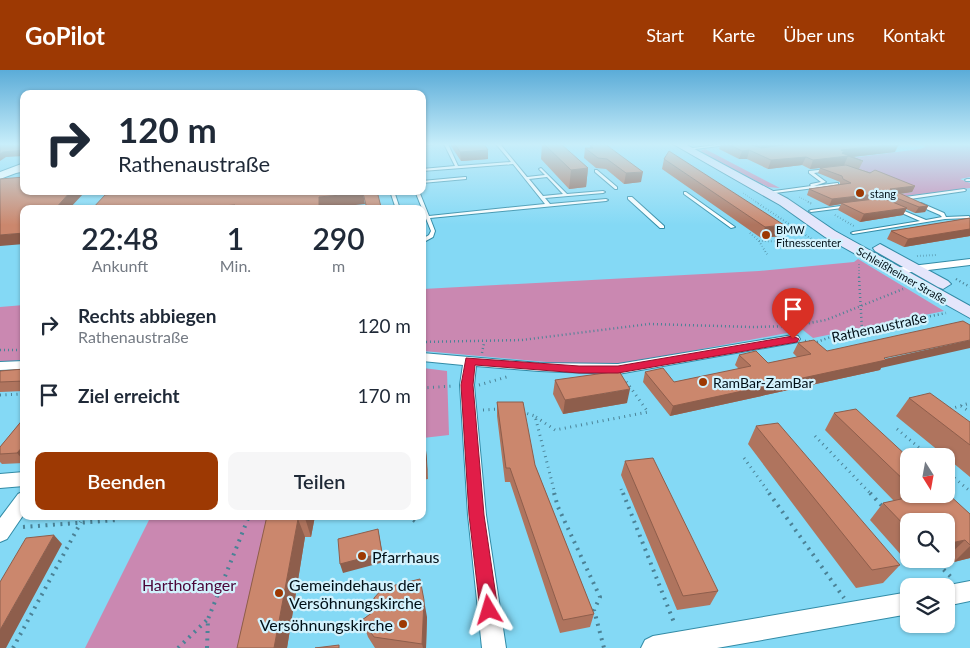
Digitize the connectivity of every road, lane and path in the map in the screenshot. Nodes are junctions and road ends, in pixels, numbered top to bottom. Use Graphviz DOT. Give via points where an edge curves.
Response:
graph roads {
  1 [pos="519,171"];
  2 [pos="543,171"];
  3 [pos="596,171"];
  4 [pos="731,171"];
  5 [pos="818,171"];
  6 [pos="20,172"];
  7 [pos="6,176"];
  8 [pos="548,176"];
  9 [pos="465,178"];
  10 [pos="525,178"];
  11 [pos="0,181"];
  12 [pos="426,182"];
  13 [pos="838,184"];
  14 [pos="814,186"];
  15 [pos="616,188"];
  16 [pos="735,188"];
  17 [pos="964,190"];
  18 [pos="603,192"];
  19 [pos="684,193"];
  20 [pos="771,193"];
  21 [pos="566,195"];
  22 [pos="542,198"];
  23 [pos="630,198"];
  24 [pos="606,200"];
  25 [pos="548,205"];
  26 [pos="852,206"];
  27 [pos="890,206"];
  28 [pos="812,211"];
  29 [pos="426,213"];
  30 [pos="969,217"];
  31 [pos="428,218"];
  32 [pos="945,218"];
  33 [pos="925,221"];
  34 [pos="662,227"];
  35 [pos="733,228"];
  36 [pos="750,233"];
  37 [pos="853,233"];
  38 [pos="426,240"];
  39 [pos="759,241"];
  40 [pos="768,256"];
  41 [pos="862,259"];
  42 [pos="970,262"];
  43 [pos="916,267"];
  44 [pos="896,271"];
  45 [pos="956,280"];
  46 [pos="970,287"];
  47 [pos="911,288"];
  48 [pos="970,300"];
  49 [pos="859,306"];
  50 [pos="950,312"];
  51 [pos="970,313"];
  52 [pos="862,330"];
  53 [pos="793,339"];
  54 [pos="426,342"];
  55 [pos="0,350"];
  56 [pos="20,350"];
  57 [pos="426,357"];
  58 [pos="470,361"];
  59 [pos="20,365"];
  60 [pos="0,366"];
  61 [pos="618,369"];
  62 [pos="511,376"];
  63 [pos="467,385"];
  64 [pos="426,388"];
  65 [pos="20,394"];
  66 [pos="0,395"];
  67 [pos="970,403"];
  68 [pos="960,406"];
  69 [pos="503,409"];
  70 [pos="469,410"];
  71 [pos="943,410"];
  72 [pos="519,411"];
  73 [pos="970,412"];
  74 [pos="535,416"];
  75 [pos="897,429"];
  76 [pos="815,436"];
  77 [pos="920,448"];
  78 [pos="744,458"];
  79 [pos="955,478"];
  80 [pos="20,479"];
  81 [pos="0,481"];
  82 [pos="621,488"];
  83 [pos="970,491"];
  84 [pos="20,505"];
  85 [pos="889,512"];
  86 [pos="117,520"];
  87 [pos="247,520"];
  88 [pos="414,520"];
  89 [pos="81,522"];
  90 [pos="418,523"];
  91 [pos="2,531"];
  92 [pos="940,568"];
  93 [pos="960,593"];
  94 [pos="900,605"];
  95 [pos="855,613"];
  96 [pos="208,619"];
  97 [pos="682,643"];
  98 [pos="13,648"];
  99 [pos="178,648"];
  100 [pos="207,648"];
  101 [pos="494,648"];
  102 [pos="604,648"];
  103 [pos="653,648"];
  1 -- 10 [label="lane"];
  2 -- 8 [label="lane"];
  3 -- 15 [label="lane"];
  4 -- 20 [label="main road, Schleißheimer Straße"];
  5 -- 14 [label="lane" via="810,172 824,182"];
  6 -- 7 [label="lane"];
  7 -- 11 [label="lane"];
  8 -- 10 [label="lane"];
  8 -- 21 [label="lane"];
  9 -- 12 [label="lane"];
  10 -- 22 [label="lane"];
  13 -- 14 [label="lane"];
  14 -- 20 [label="lane"];
  16 -- 39 [label="path" via="816,242"];
  17 -- 32 [label="lane" via="905,198"];
  18 -- 21 [label="lane"];
  19 -- 35 [label="lane"];
  20 -- 28 [label="main road, Schleißheimer Straße"];
  20 -- 44 [label="main road, Schleißheimer Straße" via="830,234"];
  21 -- 22 [label="lane"];
  22 -- 25 [label="lane"];
  23 -- 34 [label="lane"];
  24 -- 25 [label="lane"];
  25 -- 31 [label="lane"];
  26 -- 28 [label="lane"];
  27 -- 33 [label="lane"];
  28 -- 37 [label="main road, Schleißheimer Straße"];
  29 -- 31 [label="lane"];
  30 -- 32 [label="lane"];
  31 -- 38 [label="lane" via="433,231"];
  32 -- 33 [label="lane"];
  33 -- 37 [label="lane"];
  36 -- 39 [label="path"];
  37 -- 43 [label="main road, Schleißheimer Straße"];
  39 -- 40 [label="path"];
  41 -- 49 [label="path" via="858,265"];
  42 -- 43 [label="street"];
  43 -- 44 [label="street"];
  43 -- 48 [label="main road, Schleißheimer Straße"];
  44 -- 51 [label="main road, Schleißheimer Straße"];
  45 -- 46 [label="path"];
  47 -- 49 [label="path" via="882,295"];
  49 -- 52 [label="path"];
  49 -- 54 [label="path" via="832,319 783,328 648,324 537,339 484,343"];
  50 -- 52 [label="path, Rathenaustraße"];
  52 -- 53 [label="path, Rathenaustraße" via="817,342"];
  53 -- 61 [label="street"];
  55 -- 56 [label="path"];
  57 -- 58 [label="street"];
  58 -- 61 [label="street" via="579,370"];
  58 -- 63 [label="street"];
  59 -- 60 [label="street"];
  61 -- 74 [label="path" via="648,412 555,430"];
  62 -- 63 [label="path" via="483,385"];
  63 -- 64 [label="path"];
  63 -- 70 [label="street"];
  65 -- 66 [label="path"];
  67 -- 68 [label="path"];
  68 -- 71 [label="path"];
  68 -- 73 [label="path"];
  69 -- 70 [label="path"];
  70 -- 101 [label="street" via="477,515"];
  72 -- 74 [label="path"];
  74 -- 102 [label="path" via="558,507 600,597 594,610"];
  75 -- 77 [label="path"];
  76 -- 85 [label="path"];
  78 -- 95 [label="path"];
  79 -- 83 [label="path"];
  80 -- 81 [label="street"];
  82 -- 97 [label="path"];
  84 -- 91 [label="street"];
  86 -- 89 [label="path"];
  87 -- 96 [label="path"];
  88 -- 90 [label="path"];
  89 -- 91 [label="path"];
  89 -- 98 [label="path"];
  92 -- 93 [label="path"];
  94 -- 95 [label="street"];
  95 -- 97 [label="street"];
  96 -- 99 [label="path"];
  96 -- 100 [label="path"];
  97 -- 103 [label="street"];
}
